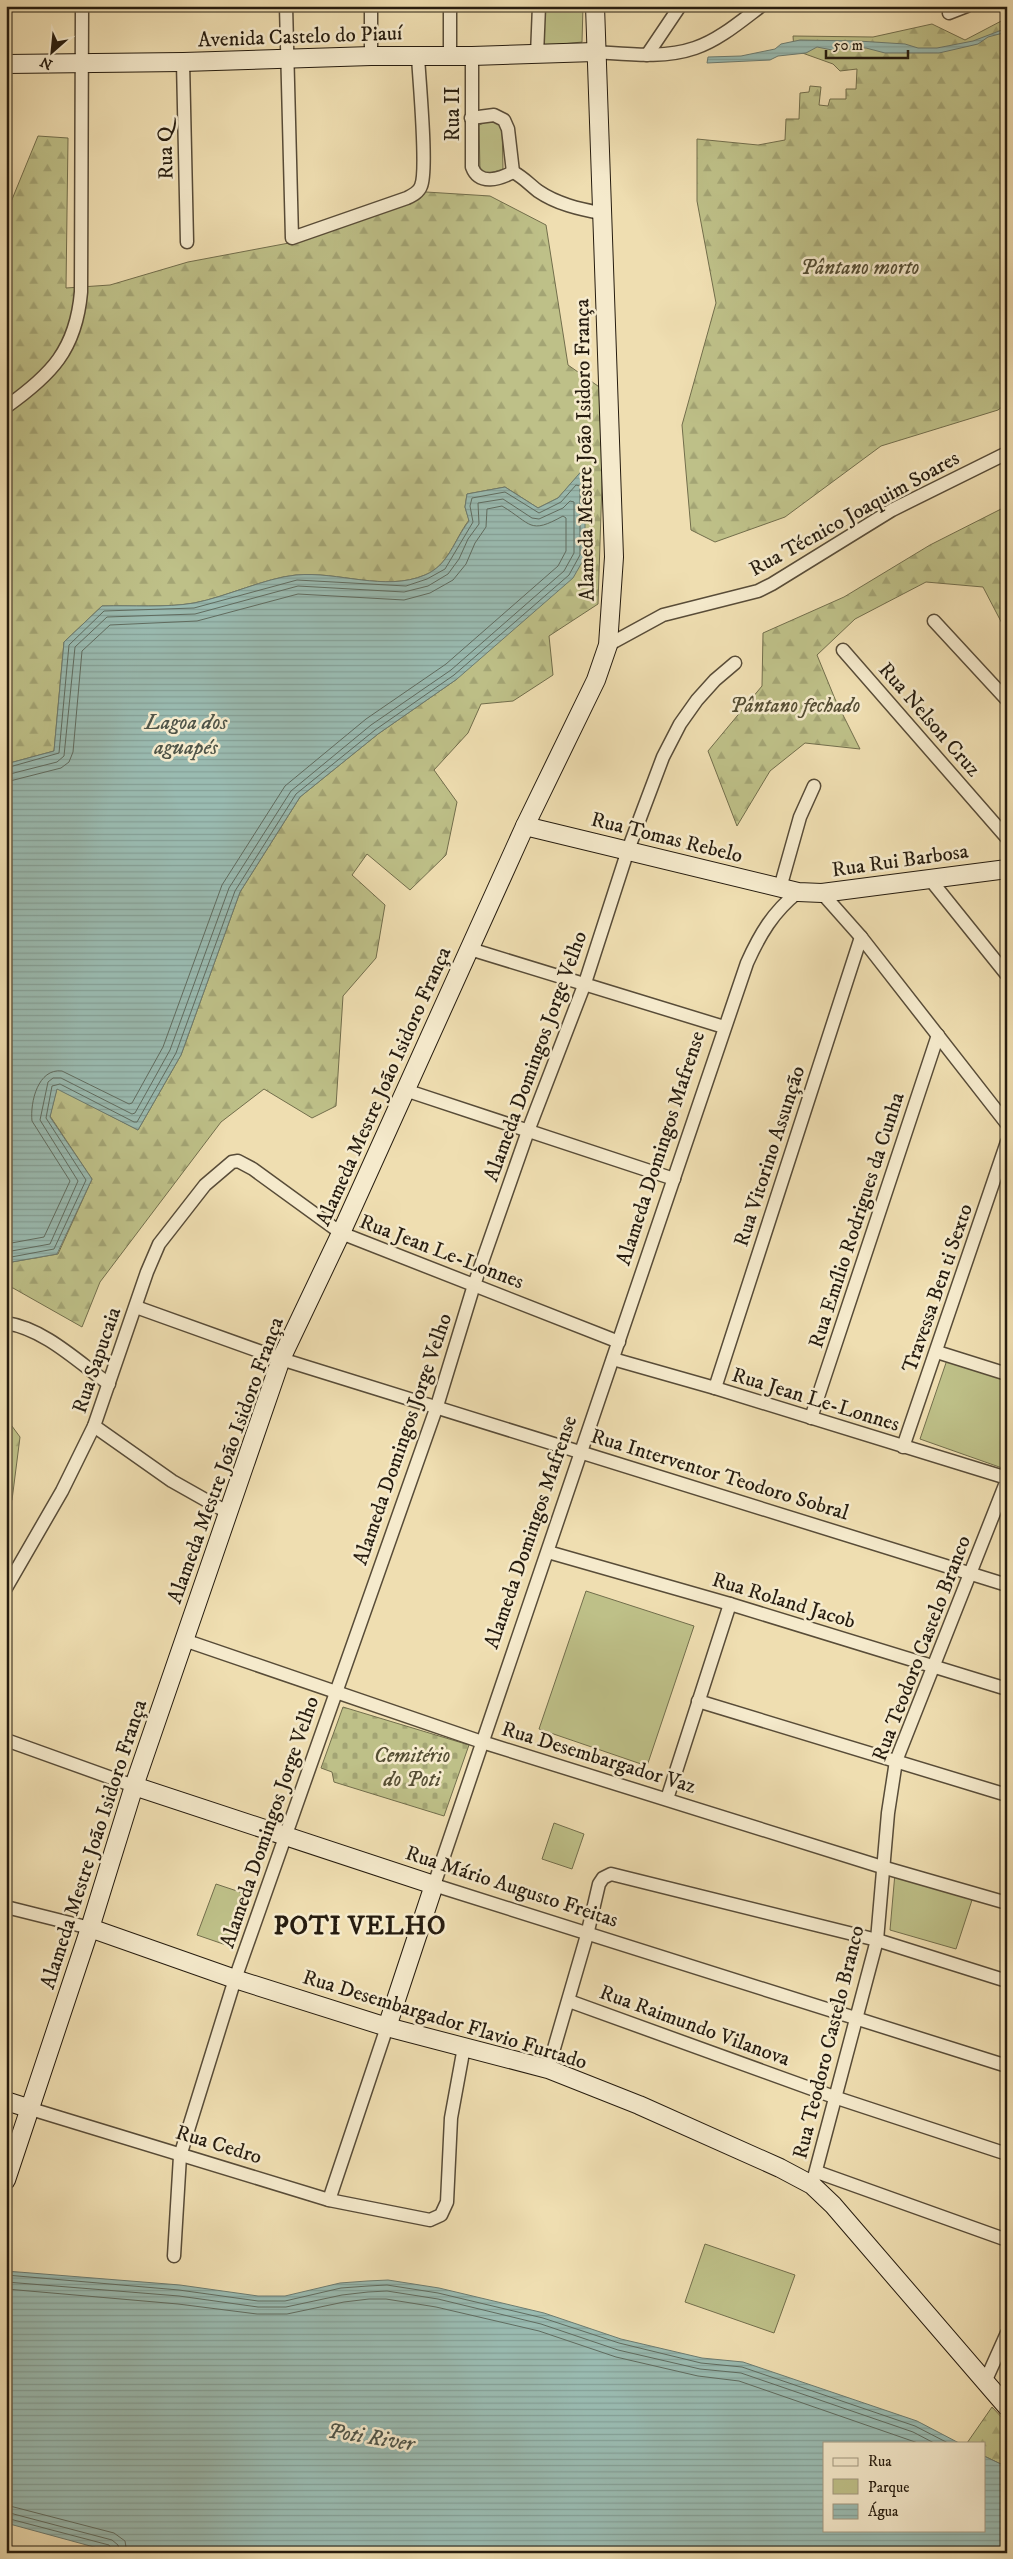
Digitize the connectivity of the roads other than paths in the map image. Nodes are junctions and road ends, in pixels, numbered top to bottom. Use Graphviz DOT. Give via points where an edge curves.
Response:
graph roads {
  1 [pos="82,6"];
  2 [pos="286,6"];
  3 [pos="371,6"];
  4 [pos="450,6"];
  5 [pos="539,6"];
  6 [pos="595,6"];
  7 [pos="680,6"];
  8 [pos="761,6"];
  9 [pos="967,6"];
  10 [pos="949,13"];
  11 [pos="595,52"];
  12 [pos="537,54"];
  13 [pos="647,55"];
  14 [pos="371,56"];
  15 [pos="418,56"];
  16 [pos="450,56"];
  17 [pos="472,56"];
  18 [pos="287,58"];
  19 [pos="183,62"];
  20 [pos="6,64"];
  21 [pos="82,64"];
  22 [pos="471,118"];
  23 [pos="513,172"];
  24 [pos="601,213"];
  25 [pos="187,242"];
  26 [pos="6,407"];
  27 [pos="1007,453"];
  28 [pos="934,620"];
  29 [pos="608,645"];
  30 [pos="844,650"];
  31 [pos="736,663"];
  32 [pos="1007,700"];
  33 [pos="814,786"];
  34 [pos="525,826"];
  35 [pos="1007,838"];
  36 [pos="628,850"];
  37 [pos="1007,869"];
  38 [pos="929,878"];
  39 [pos="780,888"];
  40 [pos="798,892"];
  41 [pos="822,893"];
  42 [pos="861,937"];
  43 [pos="470,949"];
  44 [pos="1007,975"];
  45 [pos="585,983"];
  46 [pos="724,1027"];
  47 [pos="938,1035"];
  48 [pos="405,1090"];
  49 [pos="1007,1124"];
  50 [pos="528,1131"];
  51 [pos="1007,1142"];
  52 [pos="238,1161"];
  53 [pos="674,1179"];
  54 [pos="341,1233"];
  55 [pos="474,1285"];
  56 [pos="136,1307"];
  57 [pos="6,1323"];
  58 [pos="619,1342"];
  59 [pos="937,1352"];
  60 [pos="281,1359"];
  61 [pos="613,1359"];
  62 [pos="1007,1374"];
  63 [pos="108,1384"];
  64 [pos="715,1388"];
  65 [pos="437,1406"];
  66 [pos="811,1418"];
  67 [pos="94,1426"];
  68 [pos="903,1446"];
  69 [pos="582,1452"];
  70 [pos="1007,1479"];
  71 [pos="227,1512"];
  72 [pos="548,1552"];
  73 [pos="970,1574"];
  74 [pos="1007,1585"];
  75 [pos="6,1588"];
  76 [pos="730,1604"];
  77 [pos="184,1640"];
  78 [pos="933,1668"];
  79 [pos="1007,1689"];
  80 [pos="336,1694"];
  81 [pos="698,1700"];
  82 [pos="6,1740"];
  83 [pos="482,1742"];
  84 [pos="896,1761"];
  85 [pos="134,1786"];
  86 [pos="1007,1795"];
  87 [pos="667,1798"];
  88 [pos="286,1835"];
  89 [pos="882,1867"];
  90 [pos="434,1885"];
  91 [pos="1007,1903"];
  92 [pos="6,1907"];
  93 [pos="90,1928"];
  94 [pos="587,1935"];
  95 [pos="877,1940"];
  96 [pos="235,1979"];
  97 [pos="1007,1981"];
  98 [pos="568,2001"];
  99 [pos="856,2018"];
  100 [pos="387,2027"];
  101 [pos="464,2047"];
  102 [pos="1007,2066"];
  103 [pos="548,2069"];
  104 [pos="837,2098"];
  105 [pos="6,2101"];
  106 [pos="32,2109"];
  107 [pos="1007,2154"];
  108 [pos="180,2156"];
  109 [pos="814,2179"];
  110 [pos="6,2180"];
  111 [pos="329,2200"];
  112 [pos="1007,2240"];
  113 [pos="174,2256"];
  114 [pos="1007,2333"];
  115 [pos="984,2382"];
  116 [pos="1007,2407"];
  1 -- 21 [label="street"];
  2 -- 18 [label="street"];
  3 -- 14 [label="street"];
  4 -- 16 [label="street"];
  5 -- 12 [label="street"];
  6 -- 11 [label="main road, Alameda Mestre João Isidoro França"];
  7 -- 13 [label="street"];
  8 -- 13 [label="street" via="698,47 683,52"];
  9 -- 10 [label="street"];
  11 -- 12 [label="main road, Avenida Castelo do Piauí"];
  11 -- 13 [label="street"];
  11 -- 24 [label="main road, Alameda Mestre João Isidoro França"];
  12 -- 17 [label="main road, Avenida Castelo do Piauí"];
  14 -- 15 [label="main road, Avenida Castelo do Piauí"];
  14 -- 18 [label="main road, Avenida Castelo do Piauí"];
  15 -- 16 [label="main road, Avenida Castelo do Piauí"];
  15 -- 18 [label="street" via="423,181 420,188 400,200 292,238"];
  16 -- 17 [label="main road, Avenida Castelo do Piauí"];
  17 -- 22 [label="street, Rua II"];
  18 -- 19 [label="main road, Avenida Castelo do Piauí"];
  19 -- 21 [label="main road, Avenida Castelo do Piauí"];
  19 -- 25 [label="street, Rua Q"];
  20 -- 21 [label="main road, Avenida Castelo do Piauí"];
  21 -- 26 [label="street" via="81,292 78,313 71,340 58,361 42,379"];
  22 -- 23 [label="street" via="494,115 504,120"];
  22 -- 23 [label="street, Rua II" via="474,172 484,179 500,180"];
  23 -- 24 [label="street" via="537,190 566,205"];
  24 -- 29 [label="main road, Alameda Mestre João Isidoro França" via="614,557"];
  27 -- 29 [label="street, Rua Técnico Joaquim Soares" via="892,510 758,591 663,615"];
  28 -- 32 [label="street"];
  29 -- 34 [label="main road, Alameda Mestre João Isidoro França" via="587,700"];
  30 -- 35 [label="street, Rua Nelson Cruz"];
  31 -- 36 [label="street, Alameda Domingos Jorge Velho" via="715,680 680,724 663,757"];
  33 -- 39 [label="street" via="798,823"];
  34 -- 36 [label="main road, Rua Tomas Rebelo"];
  34 -- 43 [label="main road, Alameda Mestre João Isidoro França"];
  36 -- 39 [label="main road, Rua Tomas Rebelo"];
  36 -- 45 [label="street, Alameda Domingos Jorge Velho"];
  37 -- 38 [label="main road, Rua Rui Barbosa"];
  38 -- 41 [label="main road, Rua Rui Barbosa"];
  38 -- 44 [label="street"];
  39 -- 40 [label="main road, Rua Tomas Rebelo"];
  40 -- 41 [label="main road, Rua Rui Barbosa"];
  40 -- 46 [label="street, Alameda Domingos Mafrense" via="771,918 758,938"];
  41 -- 42 [label="street"];
  42 -- 47 [label="street"];
  42 -- 64 [label="street, Rua Vitorino Assunção"];
  43 -- 45 [label="street"];
  43 -- 48 [label="main road, Alameda Mestre João Isidoro França"];
  45 -- 46 [label="street"];
  45 -- 50 [label="street, Alameda Domingos Jorge Velho"];
  46 -- 53 [label="street, Alameda Domingos Mafrense"];
  47 -- 49 [label="street"];
  47 -- 66 [label="street, Rua Emílio Rodrigues da Cunha"];
  48 -- 50 [label="street"];
  48 -- 54 [label="main road, Alameda Mestre João Isidoro França"];
  50 -- 53 [label="street"];
  50 -- 55 [label="street, Alameda Domingos Jorge Velho"];
  51 -- 59 [label="street, Travessa Ben ti Sexto"];
  52 -- 54 [label="street, Rua Jean Le-Lonnes"];
  52 -- 56 [label="street, Rua Sapucaia" via="232,1162 205,1185 159,1244"];
  53 -- 58 [label="street, Alameda Domingos Mafrense"];
  54 -- 55 [label="street, Rua Jean Le-Lonnes"];
  54 -- 60 [label="main road, Alameda Mestre João Isidoro França"];
  55 -- 58 [label="street, Rua Jean Le-Lonnes"];
  55 -- 65 [label="street, Alameda Domingos Jorge Velho"];
  56 -- 60 [label="street, Rua Interventor Teodoro Sobral"];
  56 -- 63 [label="street, Rua Sapucaia"];
  57 -- 63 [label="street" via="27,1328 48,1340"];
  58 -- 61 [label="street, Alameda Domingos Mafrense"];
  59 -- 62 [label="street"];
  59 -- 68 [label="street, Travessa Ben ti Sexto"];
  60 -- 65 [label="street, Rua Interventor Teodoro Sobral"];
  60 -- 71 [label="main road, Alameda Mestre João Isidoro França"];
  61 -- 64 [label="street, Rua Jean Le-Lonnes"];
  61 -- 69 [label="street, Alameda Domingos Mafrense"];
  63 -- 67 [label="street, Rua Sapucaia"];
  64 -- 66 [label="street, Rua Jean Le-Lonnes"];
  65 -- 69 [label="street, Rua Interventor Teodoro Sobral"];
  65 -- 80 [label="street, Alameda Domingos Jorge Velho"];
  66 -- 68 [label="street, Rua Jean Le-Lonnes"];
  67 -- 71 [label="street" via="172,1481"];
  67 -- 75 [label="street, Rua Sapucaia" via="62,1491"];
  68 -- 70 [label="street, Rua Jean Le-Lonnes"];
  69 -- 72 [label="street, Alameda Domingos Mafrense"];
  69 -- 73 [label="street, Rua Interventor Teodoro Sobral"];
  70 -- 73 [label="street, Rua Teodoro Castelo Branco"];
  71 -- 77 [label="main road, Alameda Mestre João Isidoro França"];
  72 -- 76 [label="street, Rua Roland Jacob"];
  72 -- 83 [label="street, Alameda Domingos Mafrense"];
  73 -- 74 [label="street, Rua Interventor Teodoro Sobral"];
  73 -- 78 [label="street, Rua Teodoro Castelo Branco"];
  76 -- 78 [label="street, Rua Roland Jacob"];
  76 -- 81 [label="street"];
  77 -- 80 [label="street, Rua Desembargador Vaz"];
  77 -- 85 [label="main road, Alameda Mestre João Isidoro França"];
  78 -- 79 [label="street, Rua Roland Jacob"];
  78 -- 84 [label="street, Rua Teodoro Castelo Branco"];
  80 -- 83 [label="street, Rua Desembargador Vaz"];
  80 -- 88 [label="street, Alameda Domingos Jorge Velho"];
  81 -- 84 [label="street"];
  81 -- 87 [label="street"];
  82 -- 85 [label="street, Rua Mário Augusto Freitas"];
  83 -- 87 [label="street, Rua Desembargador Vaz"];
  83 -- 90 [label="street, Alameda Domingos Mafrense"];
  84 -- 86 [label="street"];
  84 -- 89 [label="street, Rua Teodoro Castelo Branco"];
  85 -- 88 [label="main road, Rua Mário Augusto Freitas"];
  85 -- 93 [label="main road, Alameda Mestre João Isidoro França"];
  87 -- 89 [label="street, Rua Desembargador Vaz"];
  88 -- 90 [label="main road, Rua Mário Augusto Freitas"];
  88 -- 96 [label="street, Alameda Domingos Jorge Velho"];
  89 -- 91 [label="street, Rua Desembargador Vaz"];
  89 -- 95 [label="street, Rua Teodoro Castelo Branco"];
  90 -- 94 [label="street, Rua Mário Augusto Freitas"];
  90 -- 100 [label="main road, Alameda Domingos Mafrense"];
  92 -- 93 [label="street, Rua Desembargador Flavio Furtado"];
  93 -- 96 [label="main road, Rua Desembargador Flavio Furtado"];
  93 -- 106 [label="main road, Alameda Mestre João Isidoro França"];
  94 -- 95 [label="street" via="599,1884 606,1876 618,1875"];
  94 -- 98 [label="street"];
  94 -- 99 [label="street, Rua Mário Augusto Freitas"];
  95 -- 97 [label="street"];
  95 -- 99 [label="street, Rua Teodoro Castelo Branco"];
  96 -- 100 [label="main road, Rua Desembargador Flavio Furtado"];
  96 -- 108 [label="street, Alameda Domingos Jorge Velho"];
  98 -- 103 [label="street"];
  98 -- 104 [label="street, Rua Raimundo Vilanova"];
  99 -- 102 [label="street, Rua Mário Augusto Freitas"];
  99 -- 104 [label="street, Rua Teodoro Castelo Branco"];
  100 -- 101 [label="main road, Rua Desembargador Flavio Furtado"];
  100 -- 111 [label="street, Alameda Domingos Mafrense"];
  101 -- 103 [label="main road, Rua Desembargador Flavio Furtado"];
  101 -- 111 [label="street, Rua Cedro" via="451,2118 447,2202 441,2216 422,2219"];
  103 -- 109 [label="main road, Rua Desembargador Flavio Furtado"];
  104 -- 107 [label="street, Rua Raimundo Vilanova"];
  104 -- 109 [label="street, Rua Teodoro Castelo Branco"];
  105 -- 106 [label="main road, Rua Cedro"];
  106 -- 108 [label="street, Rua Cedro"];
  106 -- 110 [label="main road, Alameda Mestre João Isidoro França"];
  108 -- 111 [label="street, Rua Cedro"];
  108 -- 113 [label="street, Alameda Domingos Jorge Velho"];
  109 -- 112 [label="street"];
  109 -- 115 [label="main road, Rua Desembargador Flavio Furtado"];
  114 -- 115 [label="street"];
  115 -- 116 [label="main road, Rua Desembargador Flavio Furtado"];
}
